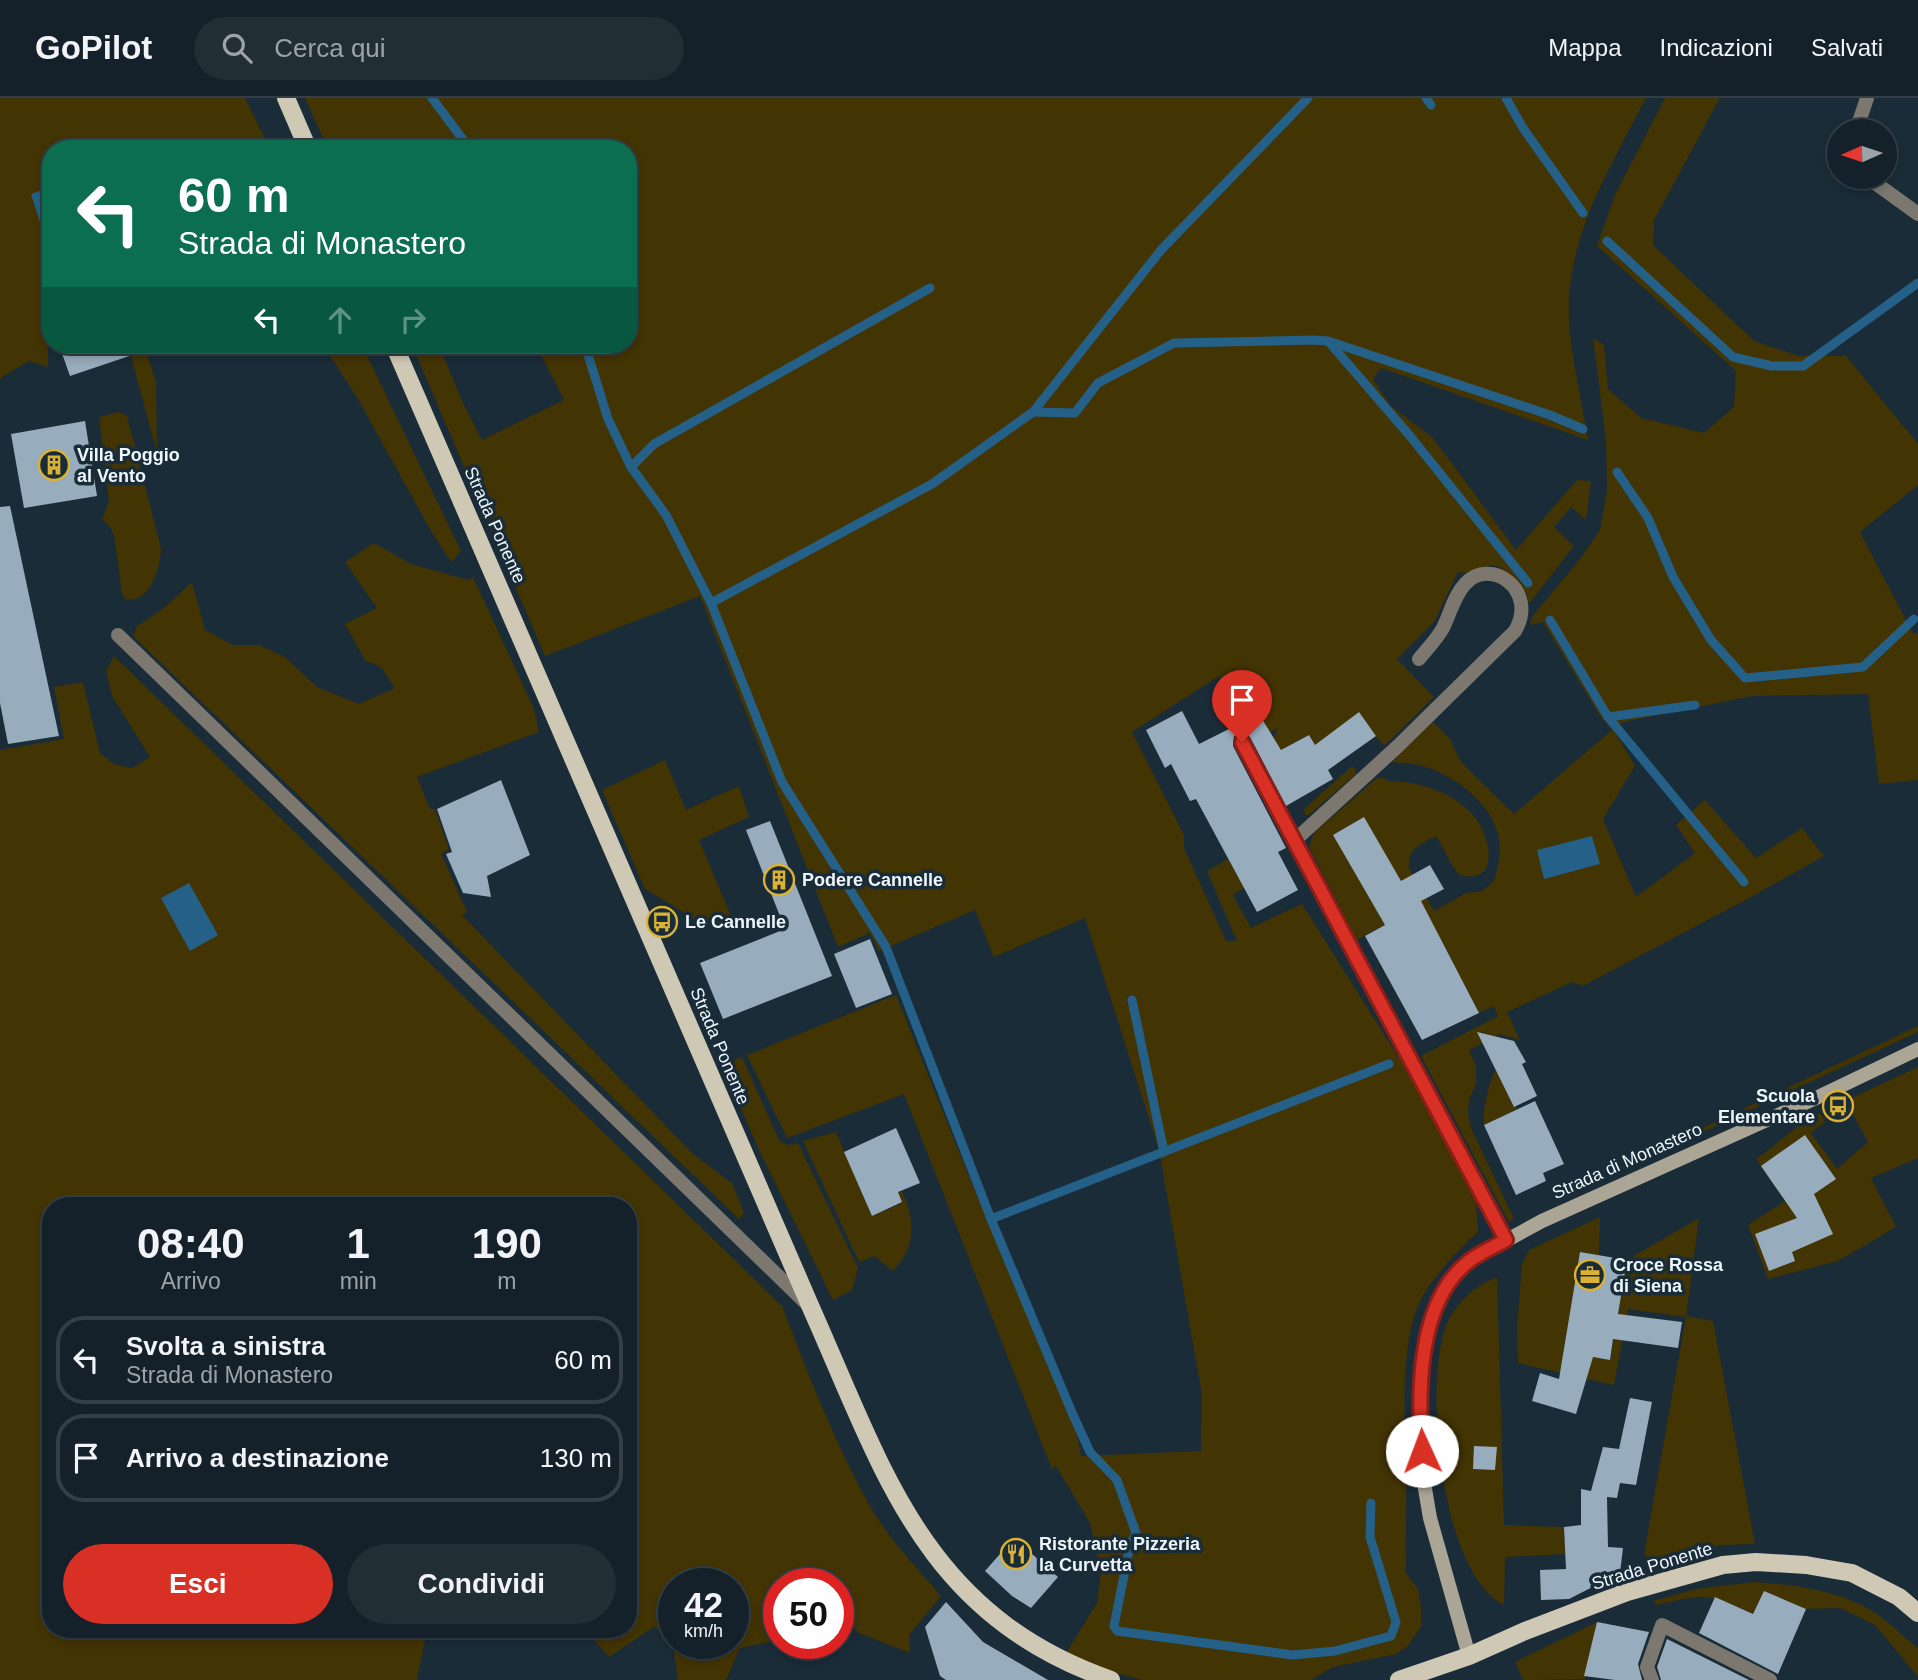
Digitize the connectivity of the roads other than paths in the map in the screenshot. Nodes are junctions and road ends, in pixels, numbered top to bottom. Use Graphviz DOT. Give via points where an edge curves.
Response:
graph roads {
  1 [pos="286,98"];
  2 [pos="1867,98"];
  3 [pos="1860,119"];
  4 [pos="304,140"];
  5 [pos="1884,189"];
  6 [pos="1918,214"];
  7 [pos="398,354"];
  8 [pos="118,635"];
  9 [pos="1419,659"];
  10 [pos="1242,742"];
  11 [pos="1294,841"];
  12 [pos="1918,1049"];
  13 [pos="1506,1240"];
  14 [pos="812,1310"];
  15 [pos="1918,1613"];
  16 [pos="1469,1656"];
  17 [pos="1111,1680"];
  18 [pos="1399,1680"];
  19 [pos="1651,1680"];
  20 [pos="1770,1680"];
  1 -- 4 [label="main road"];
  2 -- 3 [label="street"];
  5 -- 6 [label="street"];
  7 -- 14 [label="main road, Strada Ponente"];
  8 -- 14 [label="street"];
  9 -- 11 [label="street" via="1441,632 1466,582 1492,573 1517,590 1523,606 1515,631"];
  10 -- 11 [label="street"];
  11 -- 13 [label="street"];
  12 -- 13 [label="main road, Strada di Monastero"];
  13 -- 16 [label="main road, Strada di Monastero" via="1468,1262 1447,1286 1421,1361 1423,1477 1437,1548"];
  14 -- 17 [label="main road, Strada Ponente" via="885,1474 930,1550 970,1595 1022,1637 1069,1664"];
  15 -- 16 [label="main road, Strada Ponente" via="1899,1597 1852,1573 1806,1565 1723,1565 1627,1592"];
  16 -- 18 [label="main road, Strada Ponente"];
  19 -- 20 [label="street" via="1647,1667 1662,1625"];
}
